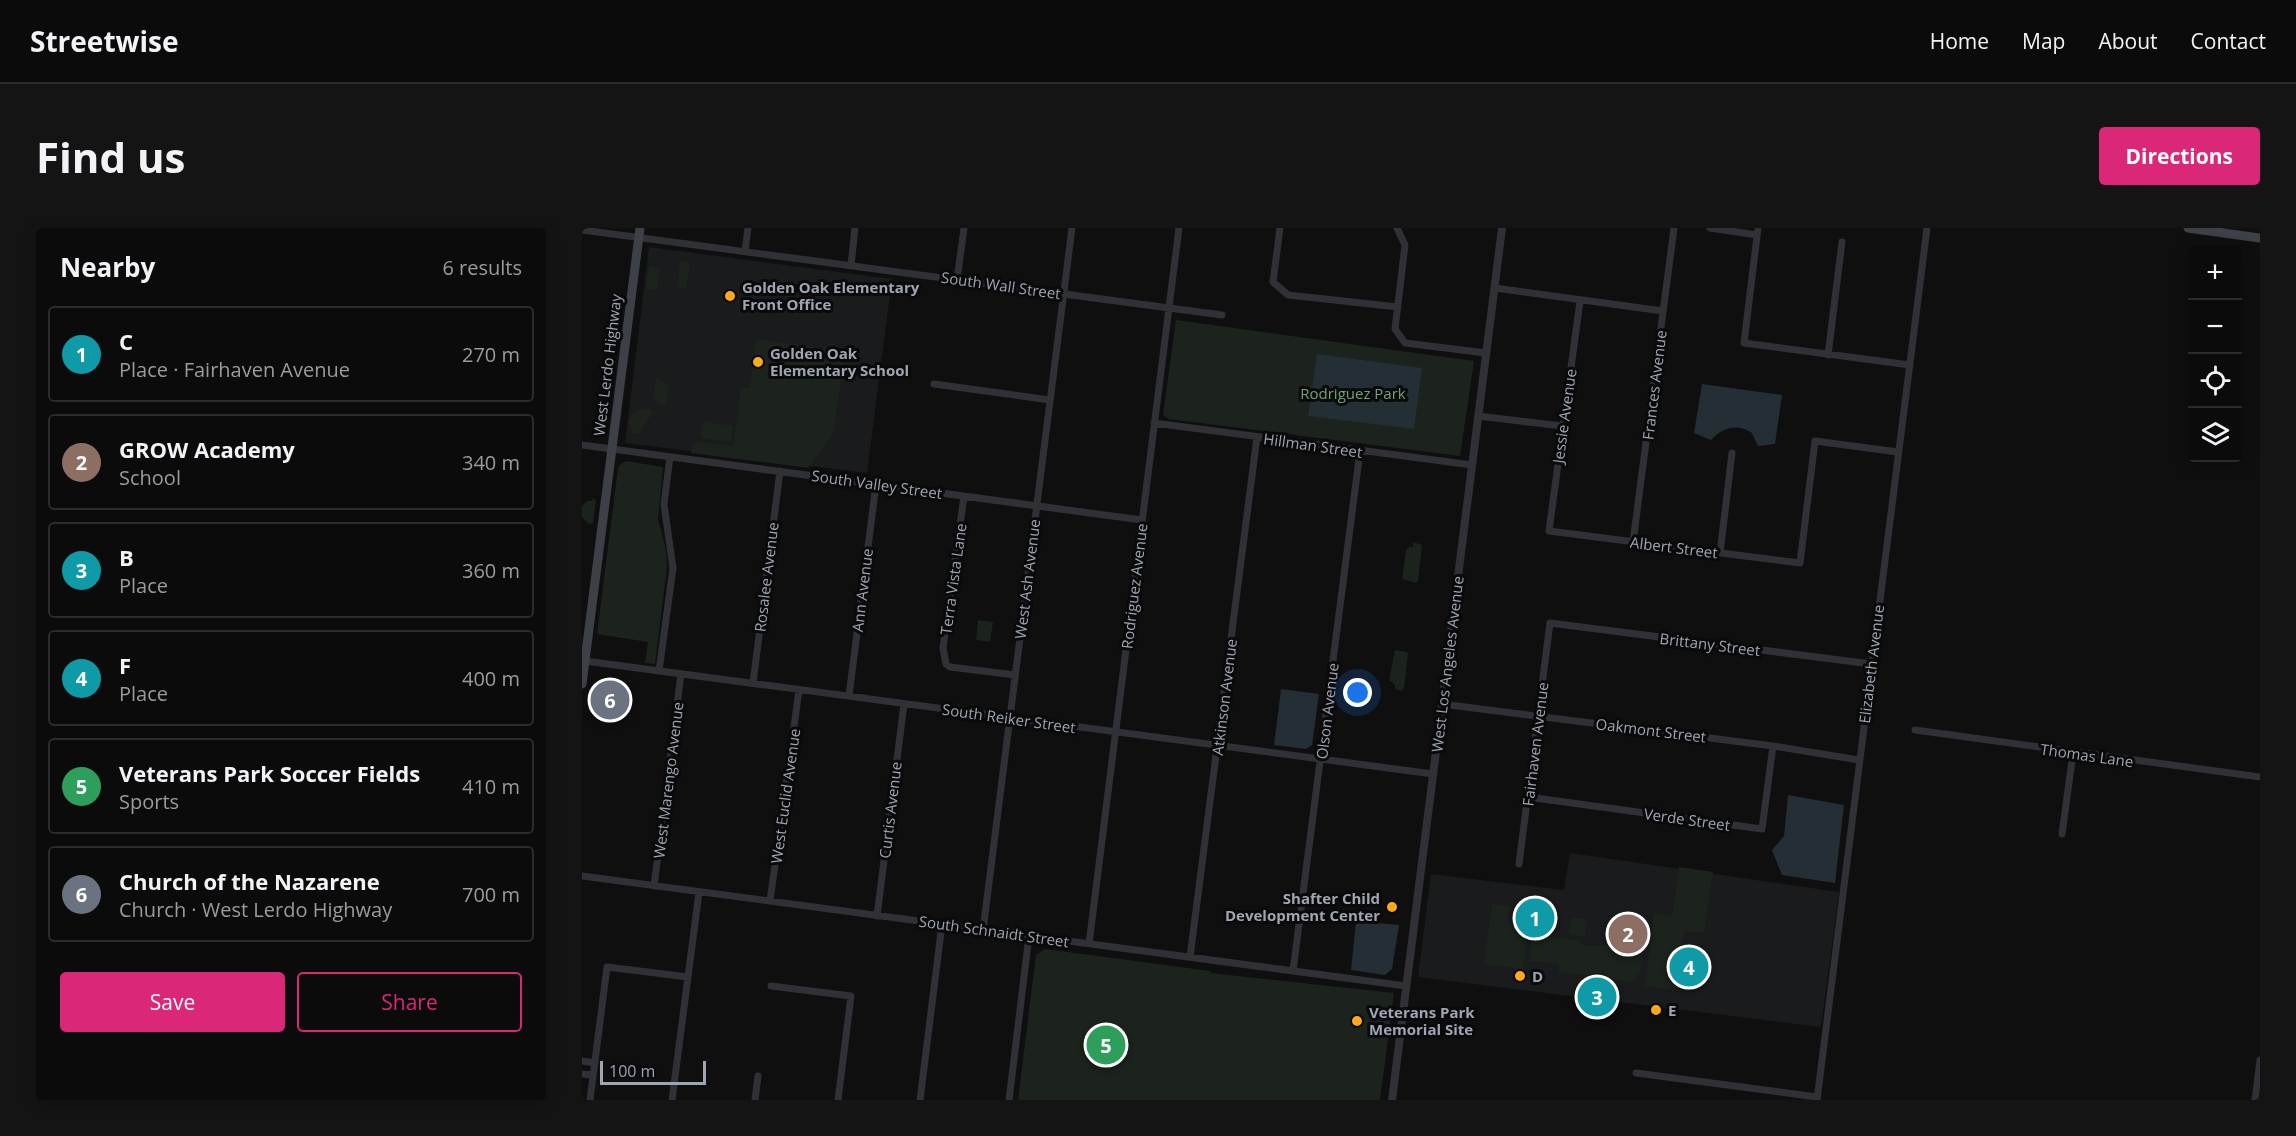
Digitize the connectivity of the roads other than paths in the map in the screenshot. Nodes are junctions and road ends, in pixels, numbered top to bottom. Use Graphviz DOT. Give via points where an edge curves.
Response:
graph roads {
  1 [pos="748,228"];
  2 [pos="855,228"];
  3 [pos="964,228"];
  4 [pos="1072,228"];
  5 [pos="1179,228"];
  6 [pos="1280,228"];
  7 [pos="1397,228"];
  8 [pos="1502,228"];
  9 [pos="1674,228"];
  10 [pos="1710,228"];
  11 [pos="1927,228"];
  12 [pos="2188,228"];
  13 [pos="582,230"];
  14 [pos="1758,231"];
  15 [pos="639,233"];
  16 [pos="2260,237"];
  17 [pos="1842,242"];
  18 [pos="745,251"];
  19 [pos="851,266"];
  20 [pos="957,280"];
  21 [pos="1495,288"];
  22 [pos="1063,294"];
  23 [pos="1581,301"];
  24 [pos="1398,307"];
  25 [pos="1169,308"];
  26 [pos="1663,311"];
  27 [pos="1221,315"];
  28 [pos="1486,353"];
  29 [pos="1828,355"];
  30 [pos="1910,365"];
  31 [pos="934,384"];
  32 [pos="1050,400"];
  33 [pos="1478,416"];
  34 [pos="1154,423"];
  35 [pos="1562,426"];
  36 [pos="1257,437"];
  37 [pos="582,445"];
  38 [pos="612,449"];
  39 [pos="1360,451"];
  40 [pos="1898,452"];
  41 [pos="1732,453"];
  42 [pos="670,457"];
  43 [pos="1472,465"];
  44 [pos="780,471"];
  45 [pos="876,484"];
  46 [pos="964,496"];
  47 [pos="1036,506"];
  48 [pos="1142,520"];
  49 [pos="1549,531"];
  50 [pos="1633,542"];
  51 [pos="1720,553"];
  52 [pos="1550,623"];
  53 [pos="585,661"];
  54 [pos="1870,664"];
  55 [pos="660,671"];
  56 [pos="681,674"];
  57 [pos="1015,675"];
  58 [pos="582,684"];
  59 [pos="753,684"];
  60 [pos="799,690"];
  61 [pos="849,696"];
  62 [pos="904,704"];
  63 [pos="1442,704"];
  64 [pos="1538,716"];
  65 [pos="1010,718"];
  66 [pos="1915,730"];
  67 [pos="1115,732"];
  68 [pos="1218,746"];
  69 [pos="1773,746"];
  70 [pos="2073,753"];
  71 [pos="1321,759"];
  72 [pos="1859,760"];
  73 [pos="1433,774"];
  74 [pos="2260,777"];
  75 [pos="1528,797"];
  76 [pos="2062,834"];
  77 [pos="1519,864"];
  78 [pos="582,876"];
  79 [pos="654,886"];
  80 [pos="699,892"];
  81 [pos="770,901"];
  82 [pos="877,916"];
  83 [pos="942,924"];
  84 [pos="983,930"];
  85 [pos="1029,936"];
  86 [pos="1089,944"];
  87 [pos="1190,957"];
  88 [pos="1293,971"];
  89 [pos="688,977"];
  90 [pos="771,986"];
  91 [pos="1406,986"];
  92 [pos="2260,1060"];
  93 [pos="582,1061"];
  94 [pos="595,1063"];
  95 [pos="1636,1073"];
  96 [pos="582,1074"];
  97 [pos="593,1075"];
  98 [pos="758,1076"];
  99 [pos="1817,1098"];
  100 [pos="590,1100"];
  101 [pos="672,1100"];
  102 [pos="755,1100"];
  103 [pos="838,1100"];
  104 [pos="920,1100"];
  105 [pos="1009,1100"];
  106 [pos="1392,1100"];
  107 [pos="2255,1100"];
  1 -- 18 [label="street"];
  2 -- 19 [label="street"];
  3 -- 20 [label="street"];
  4 -- 22 [label="street, West Ash Avenue"];
  5 -- 25 [label="street, Rodriguez Avenue"];
  6 -- 24 [label="street" via="1273,282 1288,295"];
  7 -- 24 [label="street" via="1405,245"];
  8 -- 21 [label="street, West Los Angeles Avenue"];
  9 -- 26 [label="street, Frances Avenue"];
  10 -- 14 [label="street"];
  11 -- 30 [label="street, Elizabeth Avenue"];
  12 -- 16 [label="main road"];
  13 -- 15 [label="street, South Wall Street"];
  14 -- 29 [label="street" via="1744,343"];
  15 -- 18 [label="street, South Wall Street"];
  15 -- 38 [label="main road, West Lerdo Highway"];
  17 -- 29 [label="street"];
  18 -- 19 [label="street, South Wall Street"];
  19 -- 20 [label="street, South Wall Street"];
  20 -- 22 [label="street, South Wall Street"];
  21 -- 23 [label="street"];
  21 -- 28 [label="street, West Los Angeles Avenue"];
  22 -- 25 [label="street, South Wall Street"];
  22 -- 32 [label="street, West Ash Avenue"];
  23 -- 26 [label="street"];
  23 -- 35 [label="street, Jessie Avenue"];
  24 -- 28 [label="street" via="1395,329 1405,343"];
  25 -- 27 [label="street, South Wall Street"];
  25 -- 34 [label="street, Rodriguez Avenue"];
  26 -- 50 [label="street, Frances Avenue"];
  28 -- 33 [label="street, West Los Angeles Avenue"];
  29 -- 30 [label="street"];
  30 -- 40 [label="street, Elizabeth Avenue"];
  31 -- 32 [label="street"];
  32 -- 47 [label="street, West Ash Avenue"];
  33 -- 35 [label="street"];
  33 -- 43 [label="street, West Los Angeles Avenue"];
  34 -- 36 [label="street, Hillman Street"];
  34 -- 48 [label="street, Rodriguez Avenue"];
  35 -- 49 [label="street, Jessie Avenue"];
  36 -- 39 [label="street, Hillman Street"];
  36 -- 68 [label="street, Atkinson Avenue"];
  37 -- 38 [label="street, South Valley Street"];
  38 -- 42 [label="street, South Valley Street"];
  38 -- 53 [label="main road, West Lerdo Highway"];
  39 -- 43 [label="street, Hillman Street"];
  39 -- 71 [label="street, Olson Avenue"];
  40 -- 51 [label="street, Albert Street" via="1815,441 1800,563"];
  40 -- 54 [label="street, Elizabeth Avenue"];
  41 -- 51 [label="street"];
  42 -- 44 [label="street, South Valley Street"];
  42 -- 55 [label="street" via="664,504 672,568"];
  43 -- 63 [label="street, West Los Angeles Avenue"];
  44 -- 45 [label="street, South Valley Street"];
  44 -- 59 [label="street, Rosalee Avenue"];
  45 -- 46 [label="street, South Valley Street"];
  45 -- 61 [label="street, Ann Avenue"];
  46 -- 47 [label="street, South Valley Street"];
  46 -- 57 [label="street, Terra Vista Lane" via="943,648 946,664"];
  47 -- 48 [label="street, South Valley Street"];
  47 -- 57 [label="street, West Ash Avenue"];
  48 -- 67 [label="street, Rodriguez Avenue"];
  49 -- 50 [label="street, Albert Street"];
  50 -- 51 [label="street, Albert Street"];
  52 -- 54 [label="street, Brittany Street"];
  52 -- 64 [label="street, Fairhaven Avenue"];
  53 -- 55 [label="street, South Reiker Street"];
  53 -- 58 [label="main road, West Lerdo Highway"];
  54 -- 72 [label="street, Elizabeth Avenue"];
  55 -- 56 [label="street, South Reiker Street"];
  56 -- 59 [label="street, South Reiker Street"];
  56 -- 79 [label="street, West Marengo Avenue"];
  57 -- 65 [label="street, West Ash Avenue"];
  59 -- 60 [label="street, South Reiker Street"];
  60 -- 61 [label="street, South Reiker Street"];
  60 -- 81 [label="street, West Euclid Avenue"];
  61 -- 62 [label="street, South Reiker Street"];
  62 -- 65 [label="street, South Reiker Street"];
  62 -- 82 [label="street, Curtis Avenue"];
  63 -- 64 [label="street, Oakmont Street"];
  63 -- 73 [label="street, West Los Angeles Avenue"];
  64 -- 69 [label="street, Oakmont Street"];
  64 -- 75 [label="street, Fairhaven Avenue"];
  65 -- 67 [label="street, South Reiker Street"];
  65 -- 84 [label="street, West Ash Avenue"];
  66 -- 70 [label="street, Thomas Lane"];
  67 -- 68 [label="street, South Reiker Street"];
  67 -- 86 [label="street, Rodriguez Avenue"];
  68 -- 71 [label="street, South Reiker Street"];
  68 -- 87 [label="street, Atkinson Avenue"];
  69 -- 72 [label="street, Oakmont Street"];
  69 -- 75 [label="street, Verde Street" via="1762,829"];
  70 -- 74 [label="street, Thomas Lane"];
  70 -- 76 [label="street"];
  71 -- 73 [label="street, South Reiker Street"];
  71 -- 88 [label="street, Olson Avenue"];
  72 -- 99 [label="street, Elizabeth Avenue"];
  73 -- 91 [label="street, West Los Angeles Avenue"];
  75 -- 77 [label="street, Fairhaven Avenue"];
  78 -- 79 [label="street, South Schnaidt Street"];
  79 -- 80 [label="street, South Schnaidt Street"];
  80 -- 81 [label="street, South Schnaidt Street"];
  80 -- 89 [label="street"];
  81 -- 82 [label="street, South Schnaidt Street"];
  82 -- 83 [label="street, South Schnaidt Street"];
  83 -- 84 [label="street, South Schnaidt Street"];
  83 -- 104 [label="street"];
  84 -- 85 [label="street, South Schnaidt Street"];
  85 -- 86 [label="street, South Schnaidt Street"];
  85 -- 105 [label="street"];
  86 -- 87 [label="street, South Schnaidt Street"];
  87 -- 88 [label="street, South Schnaidt Street"];
  88 -- 91 [label="street, South Schnaidt Street"];
  89 -- 94 [label="street" via="607,967"];
  89 -- 101 [label="street"];
  90 -- 103 [label="street" via="851,996"];
  91 -- 106 [label="street, West Los Angeles Avenue"];
  92 -- 107 [label="street"];
  93 -- 94 [label="street"];
  94 -- 97 [label="street"];
  95 -- 99 [label="street"];
  96 -- 97 [label="street"];
  97 -- 100 [label="street"];
  98 -- 102 [label="street"];
}
